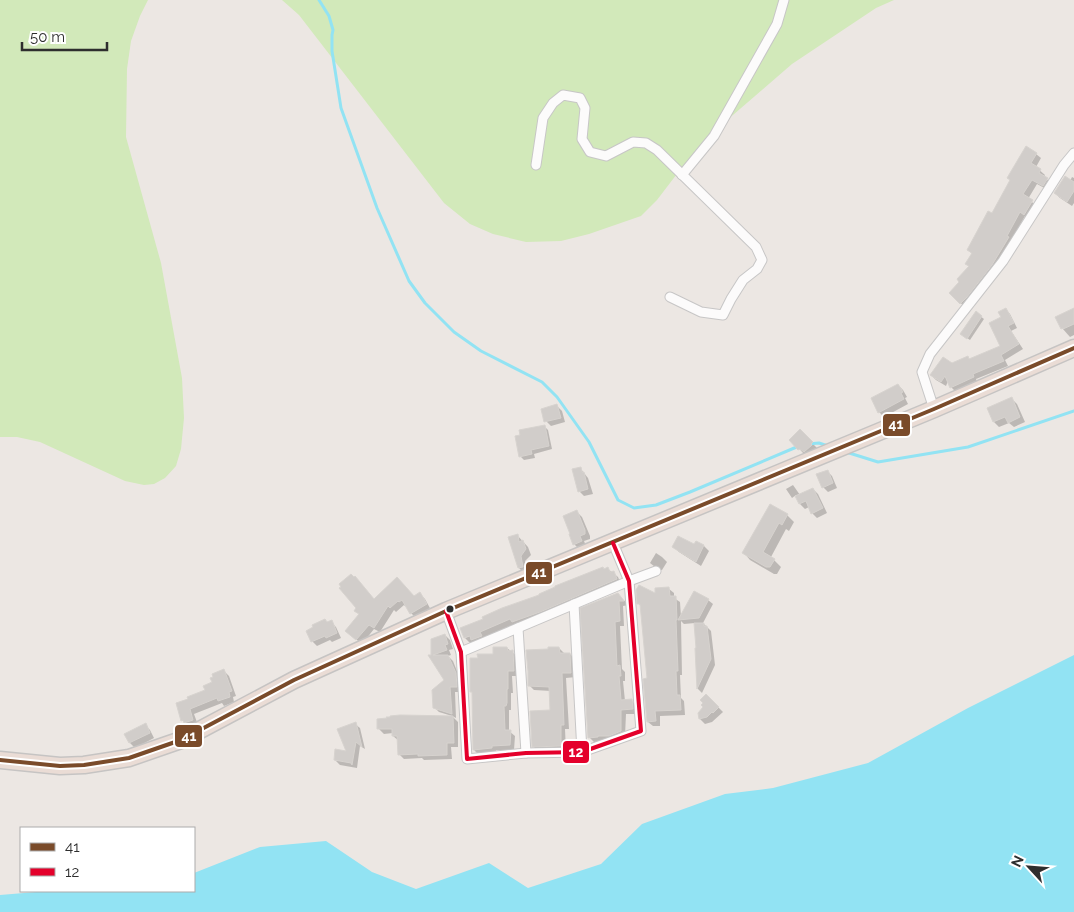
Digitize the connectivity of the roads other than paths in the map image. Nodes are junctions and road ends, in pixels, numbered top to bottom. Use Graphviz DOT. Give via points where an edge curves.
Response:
graph roads {
  1 [pos="784,0"];
  2 [pos="1074,153"];
  3 [pos="536,165"];
  4 [pos="682,175"];
  5 [pos="670,298"];
  6 [pos="1074,348"];
  7 [pos="934,409"];
  8 [pos="613,543"];
  9 [pos="656,570"];
  10 [pos="629,581"];
  11 [pos="574,604"];
  12 [pos="446,611"];
  13 [pos="518,628"];
  14 [pos="461,652"];
  15 [pos="582,752"];
  16 [pos="526,753"];
  17 [pos="0,760"];
  1 -- 4 [label="street" via="777,24 714,136"];
  2 -- 7 [label="street" via="1002,261 930,354 922,372"];
  3 -- 4 [label="street" via="543,118 563,95 580,98 585,108 582,139 590,152 606,156 633,142 646,143"];
  4 -- 5 [label="street" via="756,247 762,260 743,280 723,315 702,312"];
  6 -- 7 [label="highway"];
  7 -- 8 [label="highway"];
  8 -- 10 [label="street"];
  8 -- 12 [label="highway"];
  9 -- 10 [label="street"];
  10 -- 11 [label="street"];
  10 -- 15 [label="street" via="641,731"];
  11 -- 13 [label="street"];
  11 -- 15 [label="street"];
  12 -- 14 [label="street"];
  12 -- 17 [label="highway" via="294,680 181,740 129,758 60,766"];
  13 -- 14 [label="street"];
  13 -- 16 [label="street"];
  14 -- 16 [label="street" via="467,759"];
  15 -- 16 [label="street"];
}
